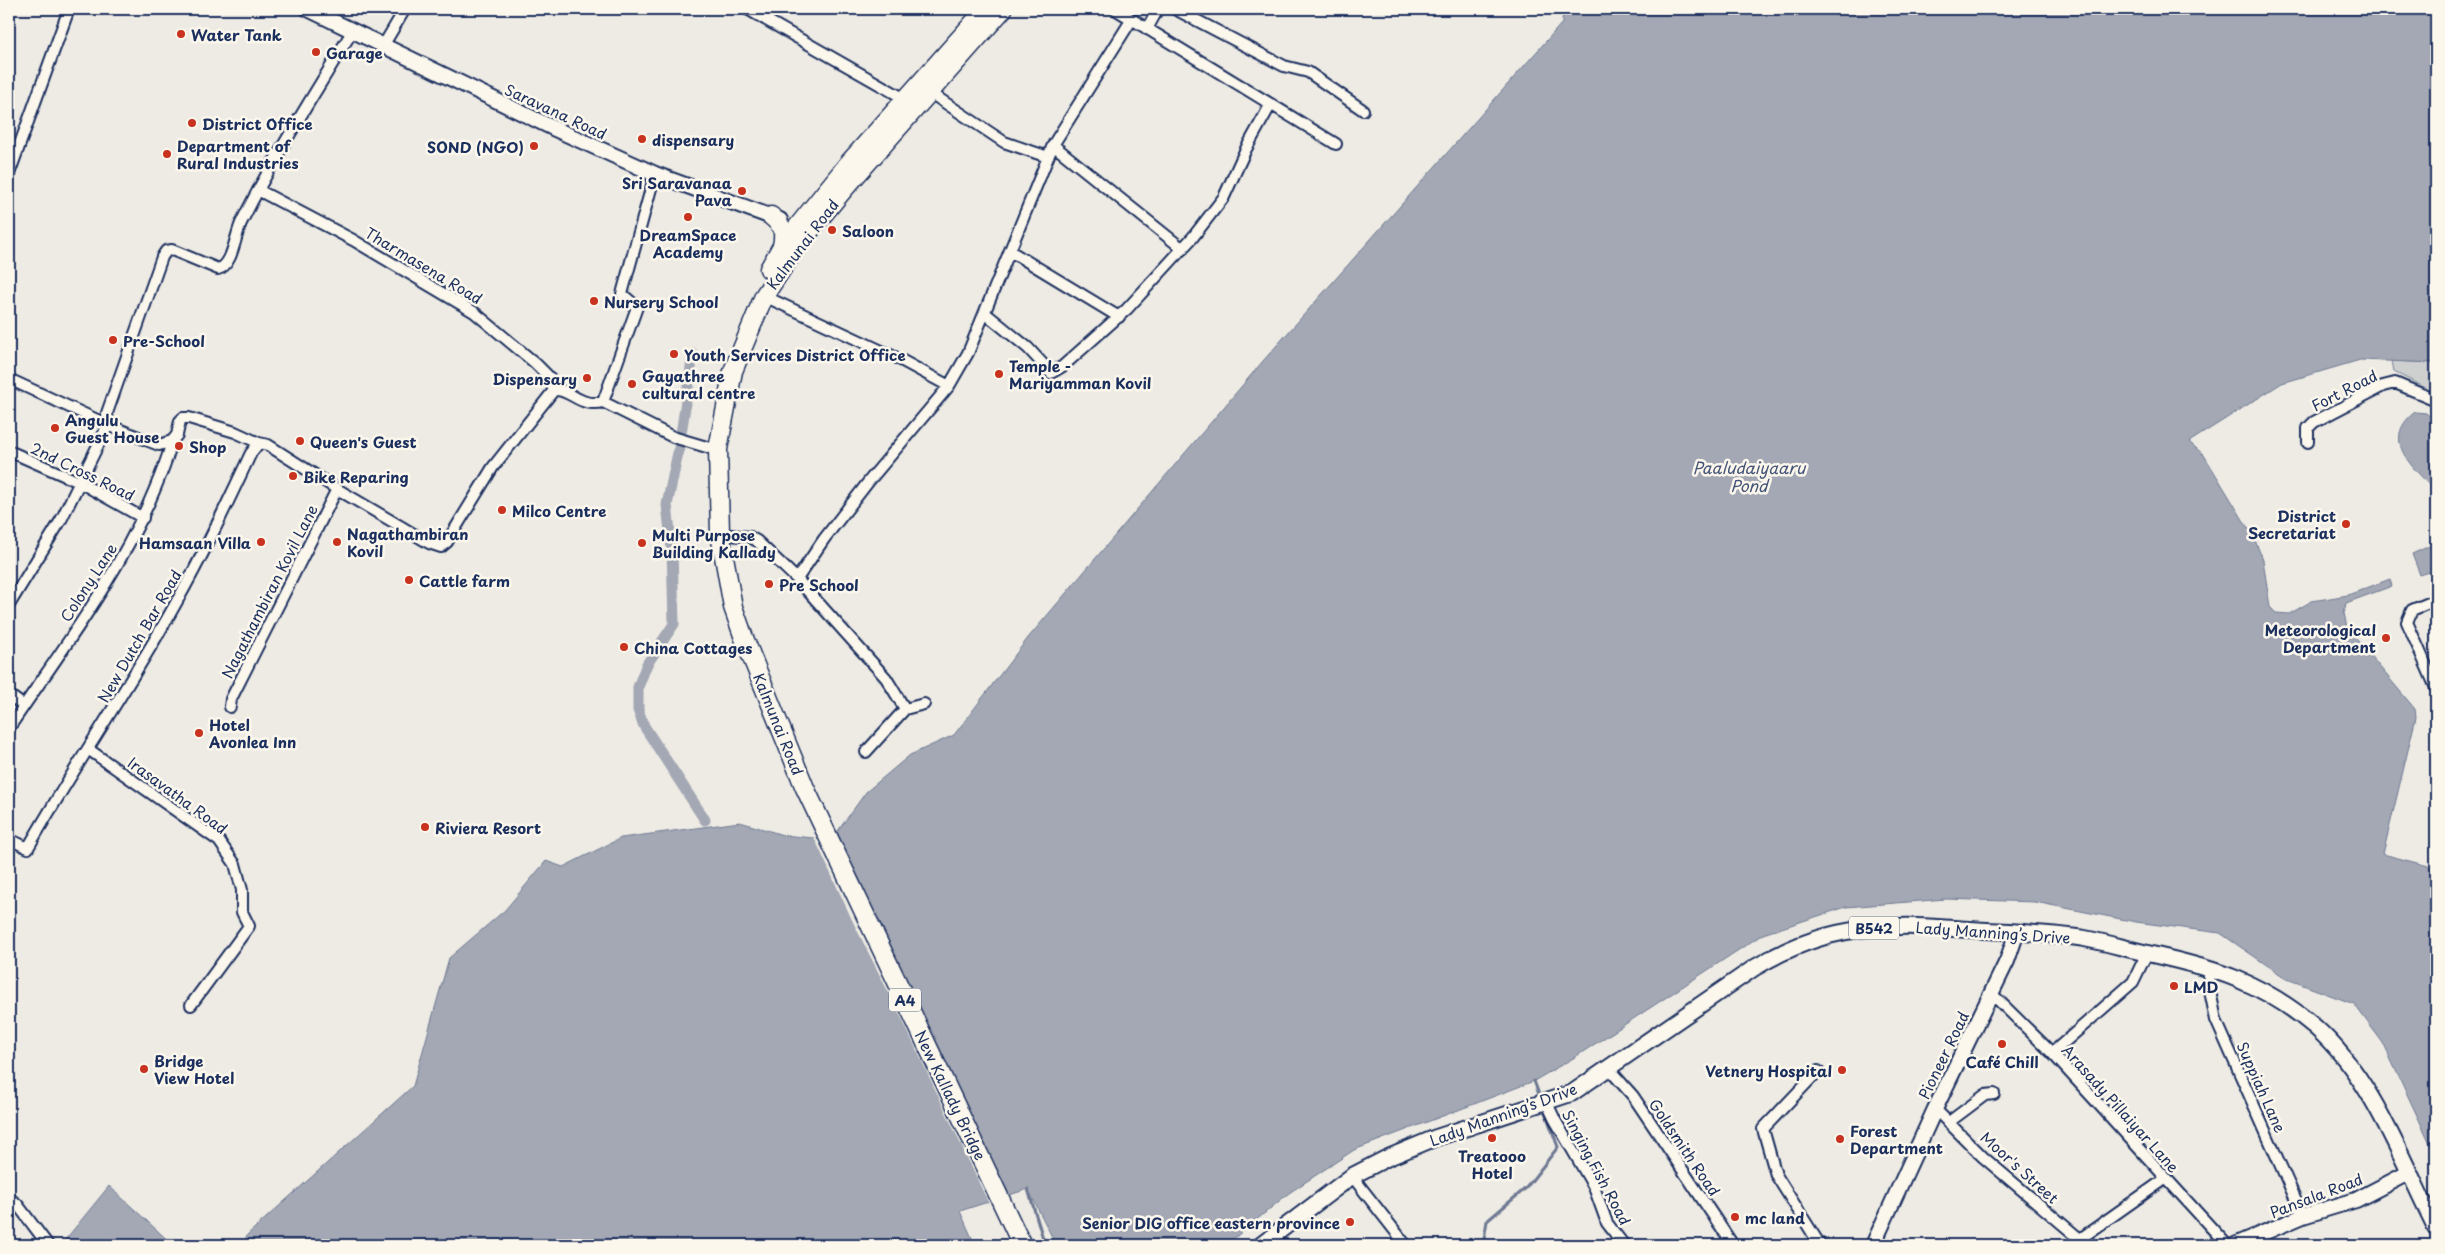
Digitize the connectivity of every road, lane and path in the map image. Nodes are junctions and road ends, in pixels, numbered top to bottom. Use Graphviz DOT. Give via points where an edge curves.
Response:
graph roads {
  1 [pos="69,9"];
  2 [pos="308,9"];
  3 [pos="405,9"];
  4 [pos="747,9"];
  5 [pos="986,9"];
  6 [pos="1003,9"];
  7 [pos="1114,9"];
  8 [pos="1158,9"];
  9 [pos="1175,9"];
  10 [pos="1132,19"];
  11 [pos="1147,28"];
  12 [pos="352,30"];
  13 [pos="383,46"];
  14 [pos="929,92"];
  15 [pos="905,99"];
  16 [pos="1271,104"];
  17 [pos="1363,110"];
  18 [pos="1336,144"];
  19 [pos="1053,145"];
  20 [pos="1048,157"];
  21 [pos="9,174"];
  22 [pos="655,174"];
  23 [pos="258,190"];
  24 [pos="771,216"];
  25 [pos="797,226"];
  26 [pos="782,246"];
  27 [pos="1182,249"];
  28 [pos="1010,251"];
  29 [pos="764,296"];
  30 [pos="985,313"];
  31 [pos="1119,317"];
  32 [pos="9,378"];
  33 [pos="949,386"];
  34 [pos="554,390"];
  35 [pos="2436,400"];
  36 [pos="603,402"];
  37 [pos="108,425"];
  38 [pos="172,441"];
  39 [pos="2308,442"];
  40 [pos="259,443"];
  41 [pos="714,449"];
  42 [pos="9,451"];
  43 [pos="79,482"];
  44 [pos="337,489"];
  45 [pos="143,518"];
  46 [pos="720,534"];
  47 [pos="797,579"];
  48 [pos="2436,600"];
  49 [pos="9,604"];
  50 [pos="2436,688"];
  51 [pos="9,695"];
  52 [pos="924,704"];
  53 [pos="24,706"];
  54 [pos="230,707"];
  55 [pos="905,709"];
  56 [pos="9,728"];
  57 [pos="88,749"];
  58 [pos="866,752"];
  59 [pos="802,789"];
  60 [pos="9,839"];
  61 [pos="2018,932"];
  62 [pos="2147,953"];
  63 [pos="2208,967"];
  64 [pos="1991,993"];
  65 [pos="191,1005"];
  66 [pos="2052,1053"];
  67 [pos="1609,1069"];
  68 [pos="1818,1071"];
  69 [pos="1994,1094"];
  70 [pos="1546,1101"];
  71 [pos="1935,1109"];
  72 [pos="1949,1122"];
  73 [pos="2408,1173"];
  74 [pos="1352,1176"];
  75 [pos="2165,1179"];
  76 [pos="9,1198"];
  77 [pos="1004,1213"];
  78 [pos="2303,1216"];
  79 [pos="2436,1228"];
  80 [pos="2084,1242"];
  81 [pos="48,1245"];
  82 [pos="1016,1245"];
  83 [pos="1022,1245"];
  84 [pos="1261,1245"];
  85 [pos="1406,1245"];
  86 [pos="1624,1245"];
  87 [pos="1733,1245"];
  88 [pos="1820,1245"];
  89 [pos="1873,1245"];
  90 [pos="2227,1245"];
  91 [pos="2235,1245"];
  1 -- 21 [label="street"];
  2 -- 12 [label="street, Saravana Road"];
  3 -- 13 [label="street"];
  4 -- 15 [label="street"];
  5 -- 15 [label="highway, Kalmunai Road / A4"];
  6 -- 14 [label="highway, Kalmunai Road / A4"];
  7 -- 10 [label="street"];
  8 -- 11 [label="street"];
  9 -- 17 [label="street" via="1284,66 1308,72"];
  10 -- 11 [label="street"];
  10 -- 19 [label="street"];
  11 -- 16 [label="street"];
  12 -- 13 [label="street, Saravana Road"];
  12 -- 23 [label="street"];
  13 -- 22 [label="street, Saravana Road" via="481,95"];
  14 -- 20 [label="street" via="1004,142"];
  14 -- 29 [label="highway, Kalmunai Road / A4" via="797,246"];
  15 -- 25 [label="highway, Kalmunai Road / A4"];
  16 -- 18 [label="street"];
  16 -- 27 [label="street" via="1224,197"];
  19 -- 20 [label="street"];
  19 -- 27 [label="street"];
  20 -- 28 [label="street"];
  22 -- 24 [label="street, Saravana Road"];
  22 -- 36 [label="street" via="622,294 637,307"];
  23 -- 34 [label="street, Tharmasena Road" via="352,240 474,312 542,370"];
  23 -- 37 [label="street" via="240,224 229,262 224,268 218,269 172,250 166,251 162,257 107,413"];
  24 -- 25 [label="street, Saravana Road"];
  24 -- 26 [label="highway" via="780,223 784,233"];
  25 -- 26 [label="highway, Kalmunai Road / A4"];
  26 -- 41 [label="highway, Kalmunai Road / A4" via="756,291 735,344 723,381"];
  27 -- 31 [label="street"];
  28 -- 30 [label="street"];
  28 -- 31 [label="street"];
  29 -- 33 [label="street"];
  29 -- 41 [label="highway, Kalmunai Road / A4" via="733,371"];
  30 -- 31 [label="street" via="1028,348 1051,372 1063,366"];
  30 -- 33 [label="street"];
  32 -- 37 [label="street"];
  33 -- 47 [label="street" via="863,488"];
  34 -- 36 [label="street" via="583,403"];
  34 -- 44 [label="street" via="493,466 441,547 434,546"];
  35 -- 39 [label="street, Fort Road" via="2401,383 2382,386 2318,419 2308,428"];
  36 -- 41 [label="street" via="673,437"];
  37 -- 38 [label="street" via="159,445"];
  37 -- 43 [label="street"];
  38 -- 40 [label="street, Colony Lane" via="180,430 180,421 189,418"];
  38 -- 45 [label="street, Colony Lane"];
  40 -- 44 [label="street" via="268,445"];
  40 -- 57 [label="street, New Dutch Bar Road" via="251,453 176,604"];
  41 -- 46 [label="highway, Kalmunai Road / A4"];
  41 -- 59 [label="highway, Kalmunai Road / A4" via="709,511 716,568 726,611"];
  42 -- 43 [label="street, 2nd Cross Road"];
  43 -- 45 [label="street, 2nd Cross Road"];
  43 -- 49 [label="street" via="61,520"];
  44 -- 54 [label="street, Nagathambiran Kovil Lane" via="234,691"];
  45 -- 53 [label="street, Colony Lane" via="118,566"];
  46 -- 47 [label="street" via="750,537 757,541"];
  46 -- 59 [label="highway, Kalmunai Road / A4" via="733,607"];
  47 -- 55 [label="street" via="886,678"];
  48 -- 50 [label="street" via="2412,610 2407,622"];
  51 -- 53 [label="street"];
  52 -- 55 [label="street"];
  53 -- 56 [label="street, Colony Lane"];
  55 -- 58 [label="street"];
  57 -- 60 [label="street, New Dutch Bar Road" via="28,848"];
  57 -- 65 [label="street, Irasavatha Road" via="219,841 235,864 242,890 242,912 249,926"];
  59 -- 77 [label="highway, New Kallady Bridge / A4"];
  61 -- 62 [label="main road, Lady Manning’s Drive / B542" via="2082,938"];
  61 -- 64 [label="street, Pioneer Road"];
  61 -- 67 [label="main road, Lady Manning’s Drive / B542" via="1908,926 1873,928 1801,944 1754,968"];
  62 -- 63 [label="main road, Lady Manning’s Drive / B542"];
  62 -- 66 [label="street" via="2132,982"];
  63 -- 73 [label="main road, Lady Manning’s Drive / B542" via="2259,988 2317,1029 2352,1066"];
  63 -- 78 [label="street, Suppiah Lane" via="2216,1020"];
  64 -- 66 [label="street, Arasady Pillaiyar Lane"];
  64 -- 71 [label="street, Pioneer Road"];
  66 -- 75 [label="street, Arasady Pillaiyar Lane"];
  67 -- 70 [label="main road, Lady Manning’s Drive / B542" via="1572,1092"];
  67 -- 87 [label="street, Goldsmith Road" via="1633,1096"];
  68 -- 88 [label="street" via="1763,1129 1776,1175"];
  69 -- 72 [label="street" via="1985,1094"];
  70 -- 74 [label="main road, Lady Manning’s Drive / B542" via="1436,1138"];
  70 -- 86 [label="street, Singing Fish Road" via="1594,1187 1607,1223"];
  71 -- 72 [label="street, Moor's Street"];
  71 -- 89 [label="street, Pioneer Road"];
  72 -- 80 [label="street, Moor's Street"];
  73 -- 78 [label="street, Pansala Road" via="2356,1200"];
  73 -- 79 [label="main road, Lady Manning’s Drive / B542"];
  74 -- 84 [label="main road, Lady Manning’s Drive / B542"];
  74 -- 85 [label="street"];
  75 -- 80 [label="street"];
  75 -- 90 [label="street, Arasady Pillaiyar Lane"];
  76 -- 81 [label="street" via="18,1204"];
  77 -- 82 [label="highway, A4"];
  77 -- 83 [label="highway, A4"];
  78 -- 91 [label="street, Pansala Road"];
}
